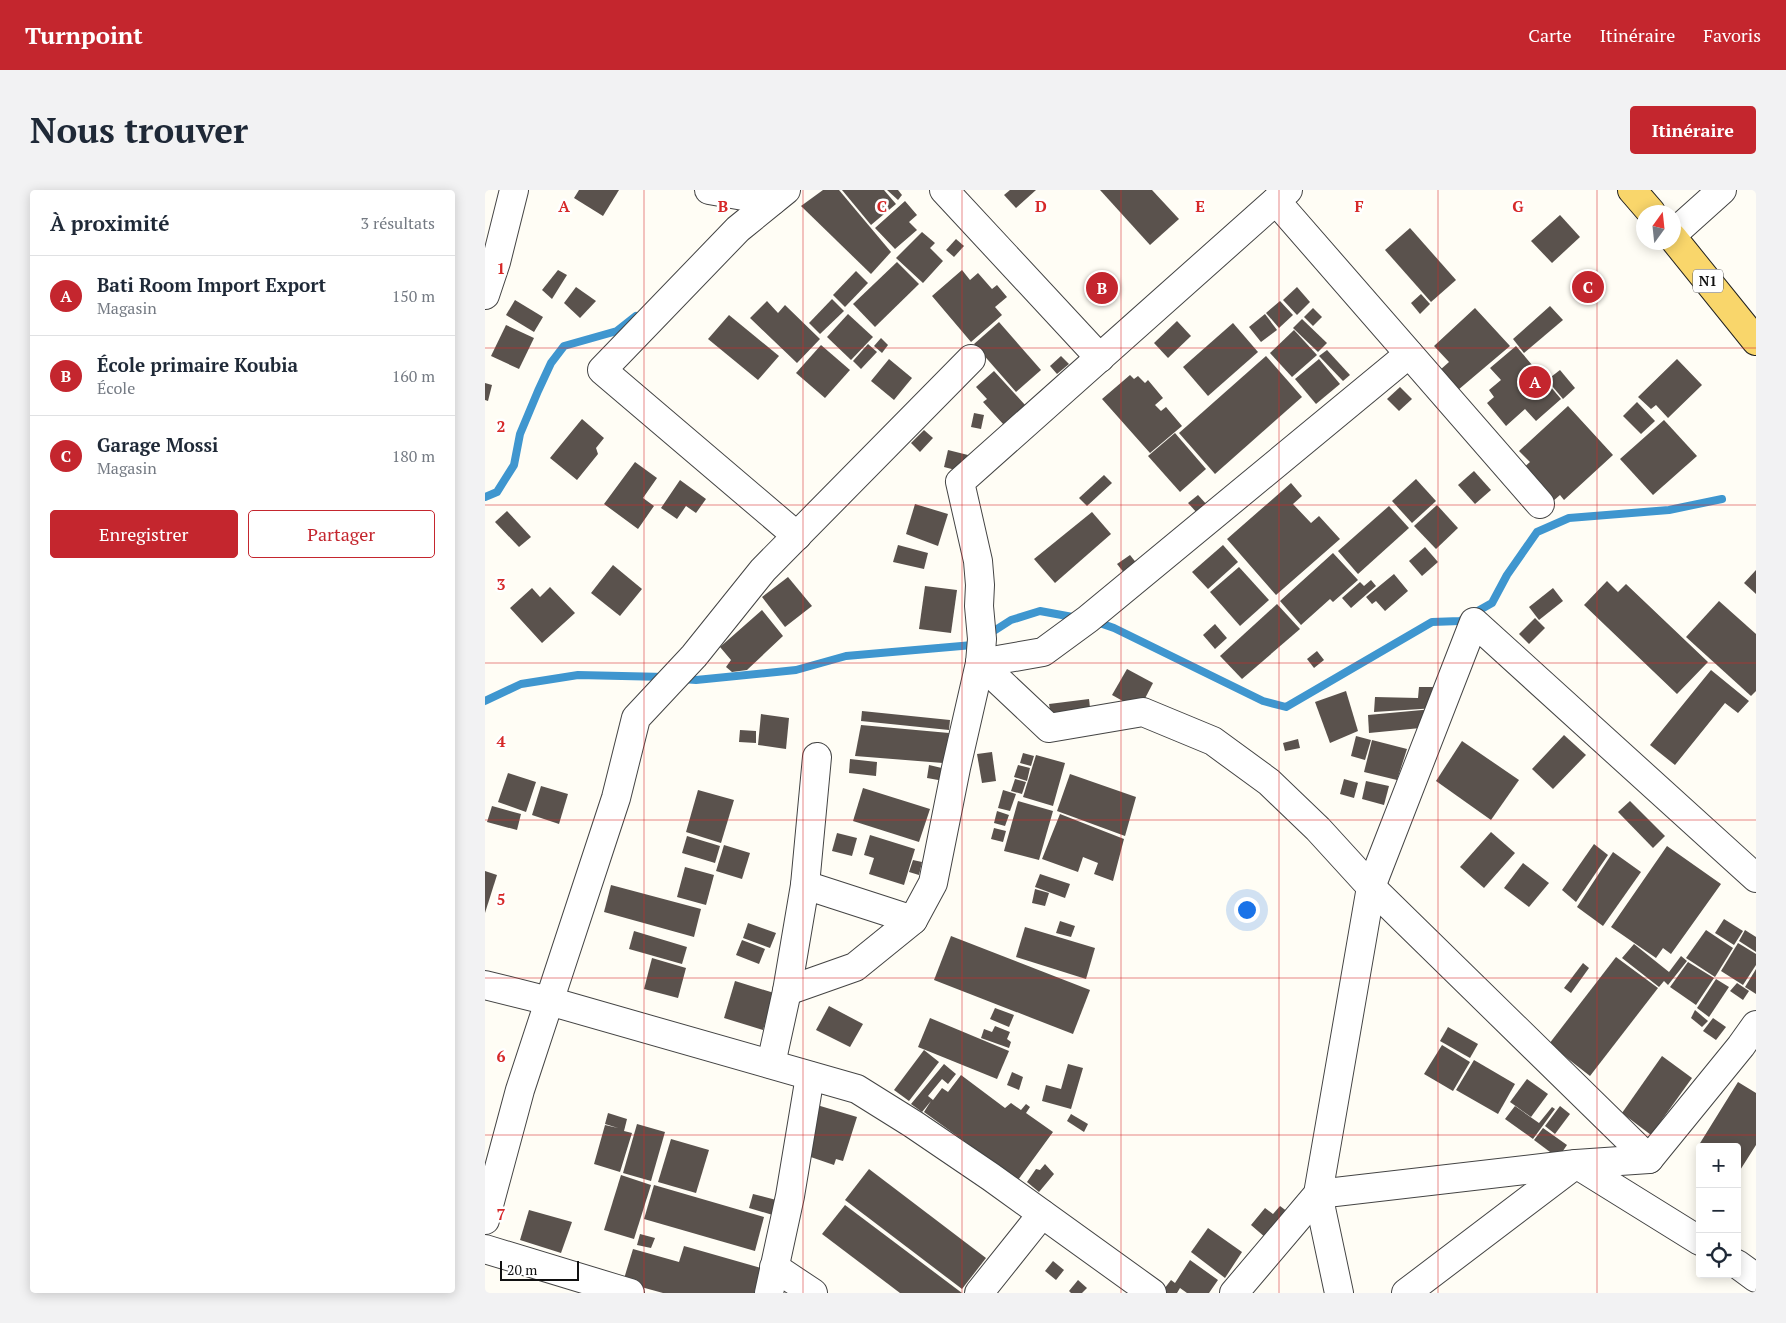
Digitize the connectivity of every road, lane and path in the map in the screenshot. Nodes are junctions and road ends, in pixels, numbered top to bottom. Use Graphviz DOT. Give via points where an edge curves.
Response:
graph roads {
  1 [pos="514,190"];
  2 [pos="709,190"];
  3 [pos="944,190"];
  4 [pos="1632,190"];
  5 [pos="1722,190"];
  6 [pos="779,195"];
  7 [pos="1282,196"];
  8 [pos="1645,205"];
  9 [pos="1681,227"];
  10 [pos="1681,248"];
  11 [pos="485,295"];
  12 [pos="1749,333"];
  13 [pos="1409,354"];
  14 [pos="1100,358"];
  15 [pos="971,359"];
  16 [pos="1540,504"];
  17 [pos="797,536"];
  18 [pos="980,663"];
  19 [pos="817,757"];
  20 [pos="1756,878"];
  21 [pos="805,885"];
  22 [pos="1371,887"];
  23 [pos="913,920"];
  24 [pos="485,985"];
  25 [pos="787,990"];
  26 [pos="549,1002"];
  27 [pos="1751,1042"];
  28 [pos="771,1064"];
  29 [pos="810,1076"];
  30 [pos="1649,1159"];
  31 [pos="1576,1164"];
  32 [pos="1318,1194"];
  33 [pos="1042,1214"];
  34 [pos="485,1220"];
  35 [pos="1696,1239"];
  36 [pos="485,1249"];
  37 [pos="774,1267"];
  38 [pos="1741,1267"];
  39 [pos="1756,1278"];
  40 [pos="630,1293"];
  41 [pos="769,1293"];
  42 [pos="813,1293"];
  43 [pos="979,1293"];
  44 [pos="1152,1293"];
  45 [pos="1234,1293"];
  46 [pos="1339,1293"];
  47 [pos="1405,1293"];
  1 -- 11 [label="street"];
  2 -- 6 [label="street"];
  3 -- 14 [label="street"];
  4 -- 8 [label="main road"];
  5 -- 9 [label="street"];
  6 -- 17 [label="street" via="739,229 602,370"];
  7 -- 13 [label="street"];
  7 -- 14 [label="street"];
  10 -- 12 [label="main road, N1"];
  13 -- 16 [label="street"];
  13 -- 18 [label="street" via="1088,619 1043,652"];
  14 -- 18 [label="street" via="960,482 978,561"];
  15 -- 17 [label="street"];
  17 -- 26 [label="street" via="763,570 694,656 637,718 616,798"];
  18 -- 22 [label="street" via="1049,728 1143,712 1213,741 1269,782"];
  18 -- 23 [label="street" via="933,883"];
  19 -- 21 [label="street"];
  20 -- 22 [label="street" via="1474,622"];
  21 -- 23 [label="street"];
  21 -- 25 [label="street"];
  22 -- 30 [label="street"];
  22 -- 32 [label="street"];
  23 -- 25 [label="street" via="855,967"];
  24 -- 26 [label="street"];
  25 -- 28 [label="street"];
  26 -- 28 [label="street"];
  26 -- 34 [label="street" via="520,1090"];
  27 -- 30 [label="street"];
  28 -- 29 [label="street"];
  29 -- 33 [label="street" via="857,1089"];
  29 -- 37 [label="street" via="790,1196"];
  30 -- 31 [label="street"];
  31 -- 32 [label="street"];
  31 -- 35 [label="street"];
  31 -- 47 [label="street"];
  32 -- 45 [label="street"];
  32 -- 46 [label="street"];
  33 -- 43 [label="street"];
  33 -- 44 [label="street"];
  36 -- 40 [label="street"];
  37 -- 41 [label="street"];
  37 -- 42 [label="street"];
  38 -- 39 [label="street"];
}
